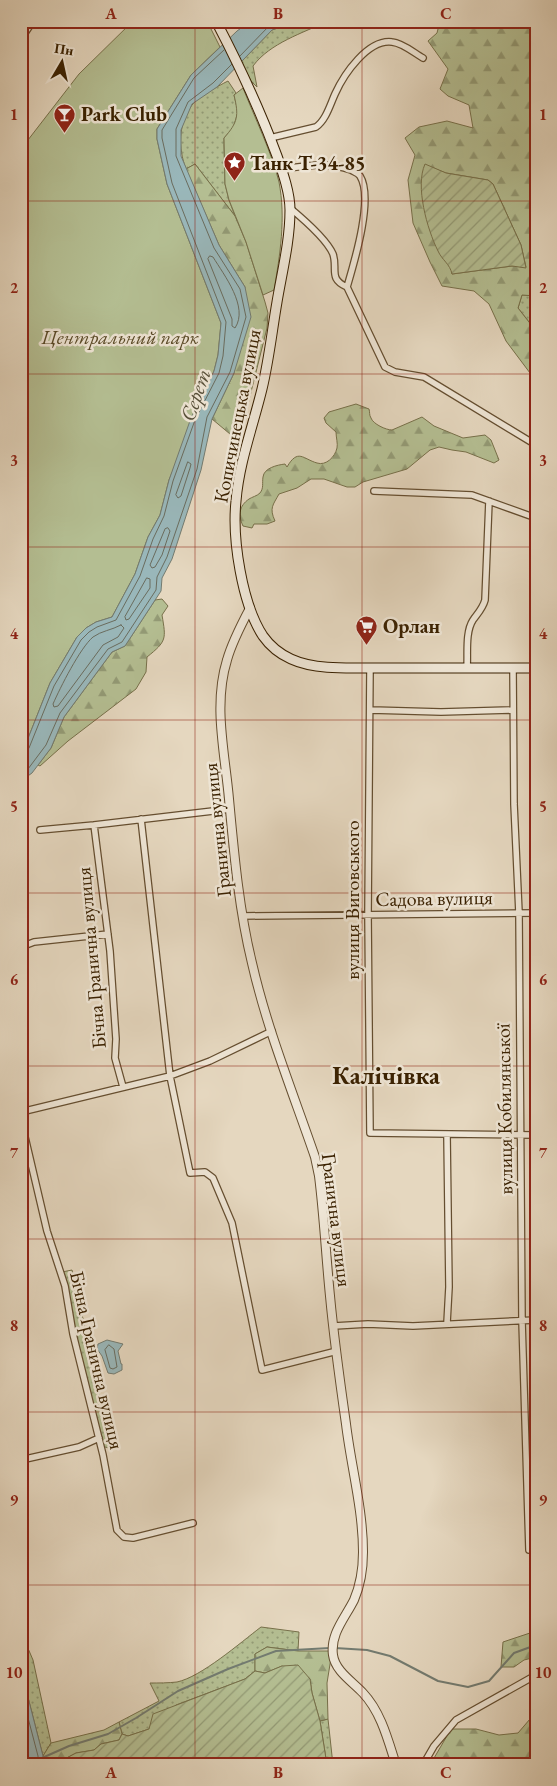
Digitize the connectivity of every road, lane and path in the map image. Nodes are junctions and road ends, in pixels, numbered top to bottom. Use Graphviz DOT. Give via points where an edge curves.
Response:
graph roads {
  1 [pos="33,21"];
  2 [pos="218,24"];
  3 [pos="21,39"];
  4 [pos="423,58"];
  5 [pos="270,138"];
  6 [pos="282,169"];
  7 [pos="290,208"];
  8 [pos="347,287"];
  9 [pos="536,445"];
  10 [pos="374,491"];
  11 [pos="489,501"];
  12 [pos="536,518"];
  13 [pos="250,608"];
  14 [pos="370,668"];
  15 [pos="467,668"];
  16 [pos="513,668"];
  17 [pos="536,668"];
  18 [pos="371,710"];
  19 [pos="513,710"];
  20 [pos="230,809"];
  21 [pos="141,819"];
  22 [pos="94,825"];
  23 [pos="40,830"];
  24 [pos="519,913"];
  25 [pos="536,913"];
  26 [pos="368,914"];
  27 [pos="243,916"];
  28 [pos="108,934"];
  29 [pos="21,947"];
  30 [pos="272,1031"];
  31 [pos="170,1076"];
  32 [pos="123,1088"];
  33 [pos="21,1112"];
  34 [pos="21,1120"];
  35 [pos="447,1135"];
  36 [pos="521,1135"];
  37 [pos="536,1135"];
  38 [pos="536,1320"];
  39 [pos="522,1321"];
  40 [pos="447,1323"];
  41 [pos="334,1326"];
  42 [pos="337,1351"];
  43 [pos="99,1438"];
  44 [pos="21,1460"];
  45 [pos="193,1523"];
  46 [pos="529,1550"];
  47 [pos="536,1675"];
  48 [pos="396,1765"];
  49 [pos="423,1765"];
  1 -- 3 [label="street"];
  2 -- 5 [label="main road, Копичинецька вулиця"];
  4 -- 5 [label="street" via="397,43 377,44 365,52 337,89 321,123"];
  5 -- 6 [label="main road, Копичинецька вулиця"];
  6 -- 7 [label="main road, Копичинецька вулиця"];
  6 -- 8 [label="street" via="332,165 361,177 364,221"];
  7 -- 8 [label="street" via="330,249 335,278"];
  7 -- 13 [label="main road, Копичинецька вулиця" via="287,245 262,387 236,499 237,546"];
  8 -- 9 [label="street" via="385,367 424,377"];
  10 -- 11 [label="street" via="472,495"];
  11 -- 12 [label="street"];
  11 -- 15 [label="street" via="485,600 472,621 468,636"];
  13 -- 14 [label="main road, Копичинецька вулиця" via="264,637 292,659 312,665"];
  13 -- 20 [label="street, Гранична вулиця" via="228,654 222,686 221,723"];
  14 -- 15 [label="main road, Копичинецька вулиця"];
  14 -- 18 [label="street, вулиця Виговського"];
  15 -- 16 [label="main road, Копичинецька вулиця"];
  16 -- 17 [label="main road, Копичинецька вулиця"];
  16 -- 19 [label="street, вулиця Кобилянської"];
  18 -- 19 [label="street"];
  18 -- 26 [label="street, вулиця Виговського"];
  19 -- 24 [label="street, вулиця Кобилянської"];
  20 -- 21 [label="street"];
  20 -- 27 [label="street, Гранична вулиця"];
  21 -- 22 [label="street"];
  21 -- 31 [label="street"];
  22 -- 23 [label="street"];
  22 -- 28 [label="street, Бічна Гранична вулиця"];
  24 -- 25 [label="street, Садова вулиця"];
  24 -- 26 [label="street, Садова вулиця"];
  24 -- 36 [label="street, вулиця Кобилянської"];
  26 -- 27 [label="street, Садова вулиця"];
  26 -- 35 [label="street, вулиця Виговського" via="370,1133"];
  27 -- 30 [label="street, Гранична вулиця" via="256,978"];
  28 -- 29 [label="street" via="29,943"];
  28 -- 32 [label="street, Бічна Гранична вулиця" via="115,1058"];
  30 -- 31 [label="street"];
  30 -- 41 [label="street, Гранична вулиця" via="317,1167"];
  31 -- 32 [label="street"];
  31 -- 42 [label="street" via="190,1173 205,1172 214,1178 234,1229 262,1370"];
  32 -- 33 [label="street"];
  34 -- 43 [label="street, Бічна Гранична вулиця" via="45,1225 65,1286 73,1334"];
  35 -- 36 [label="street"];
  35 -- 40 [label="street"];
  36 -- 37 [label="street"];
  36 -- 39 [label="street, вулиця Кобилянської"];
  38 -- 39 [label="street"];
  39 -- 40 [label="street"];
  39 -- 46 [label="street, вулиця Кобилянської"];
  40 -- 41 [label="street"];
  41 -- 42 [label="street, Гранична вулиця"];
  42 -- 48 [label="street, Гранична вулиця" via="363,1555 356,1594 335,1635 333,1658 341,1672 372,1704"];
  43 -- 44 [label="street" via="79,1447"];
  43 -- 45 [label="street, Бічна Гранична вулиця" via="121,1535 137,1538"];
  47 -- 49 [label="street" via="459,1717 434,1746"];
}
